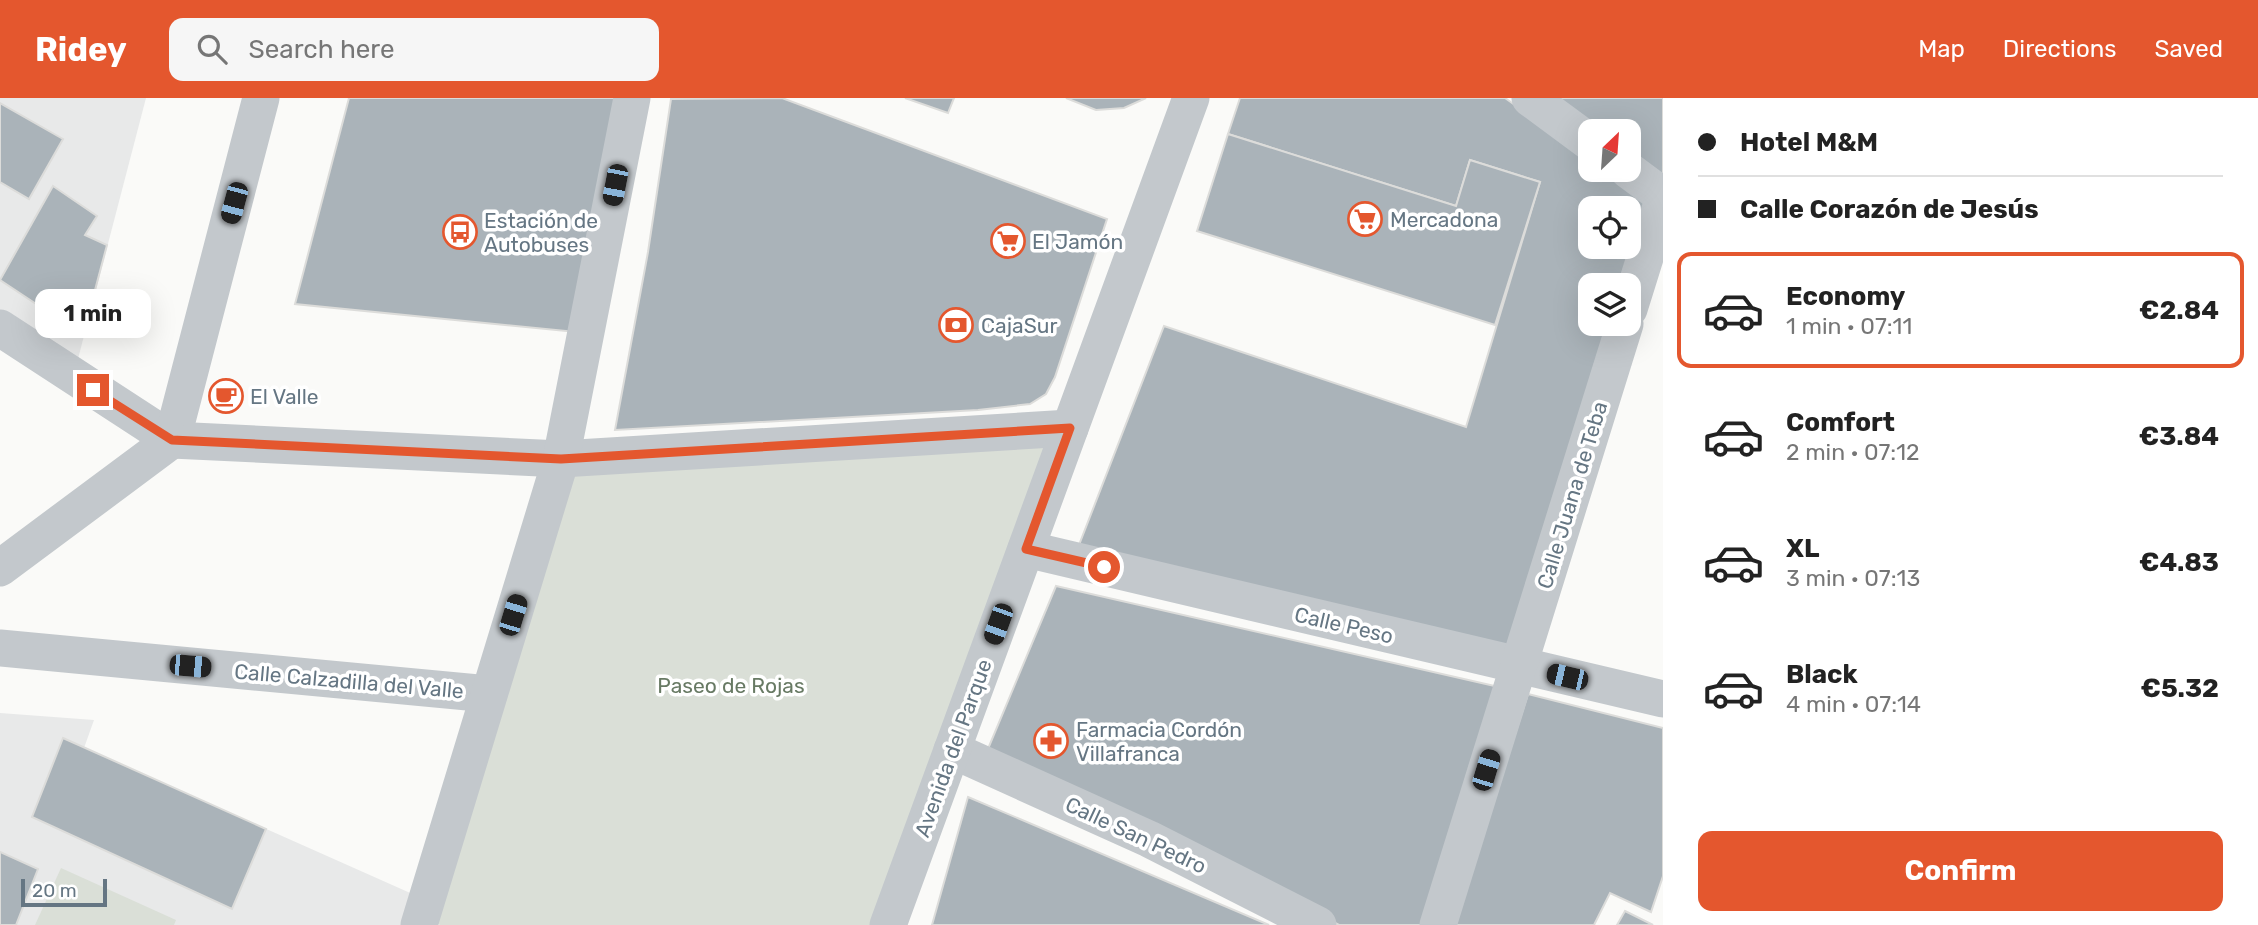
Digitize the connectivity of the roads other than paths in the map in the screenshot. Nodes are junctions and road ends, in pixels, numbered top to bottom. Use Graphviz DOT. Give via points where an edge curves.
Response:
graph roads {
  1 [pos="261,98"];
  2 [pos="632,98"];
  3 [pos="1191,98"];
  4 [pos="1530,98"];
  5 [pos="1578,133"];
  6 [pos="1642,181"];
  7 [pos="1663,198"];
  8 [pos="1640,273"];
  9 [pos="0,328"];
  10 [pos="1621,336"];
  11 [pos="1070,428"];
  12 [pos="172,440"];
  13 [pos="561,459"];
  14 [pos="1026,549"];
  15 [pos="0,568"];
  16 [pos="0,648"];
  17 [pos="1518,667"];
  18 [pos="489,694"];
  19 [pos="1663,699"];
  20 [pos="952,750"];
  21 [pos="427,923"];
  22 [pos="888,925"];
  23 [pos="1318,925"];
  24 [pos="1438,925"];
  1 -- 12 [label="street"];
  2 -- 13 [label="street"];
  3 -- 11 [label="street, Avenida del Parque"];
  4 -- 5 [label="street"];
  6 -- 7 [label="street"];
  7 -- 8 [label="street"];
  9 -- 12 [label="street"];
  10 -- 17 [label="street, Calle Juana de Teba"];
  11 -- 13 [label="street"];
  11 -- 14 [label="street, Avenida del Parque"];
  12 -- 13 [label="street"];
  12 -- 15 [label="street"];
  13 -- 18 [label="street"];
  14 -- 17 [label="street, Calle Peso"];
  14 -- 20 [label="street, Avenida del Parque"];
  16 -- 18 [label="street, Calle Calzadilla del Valle"];
  17 -- 19 [label="street, Calle Peso"];
  17 -- 24 [label="street, Calle Juana de Teba"];
  18 -- 21 [label="street"];
  20 -- 22 [label="street, Avenida del Parque"];
  20 -- 23 [label="street, Calle San Pedro" via="1149,839"];
}
